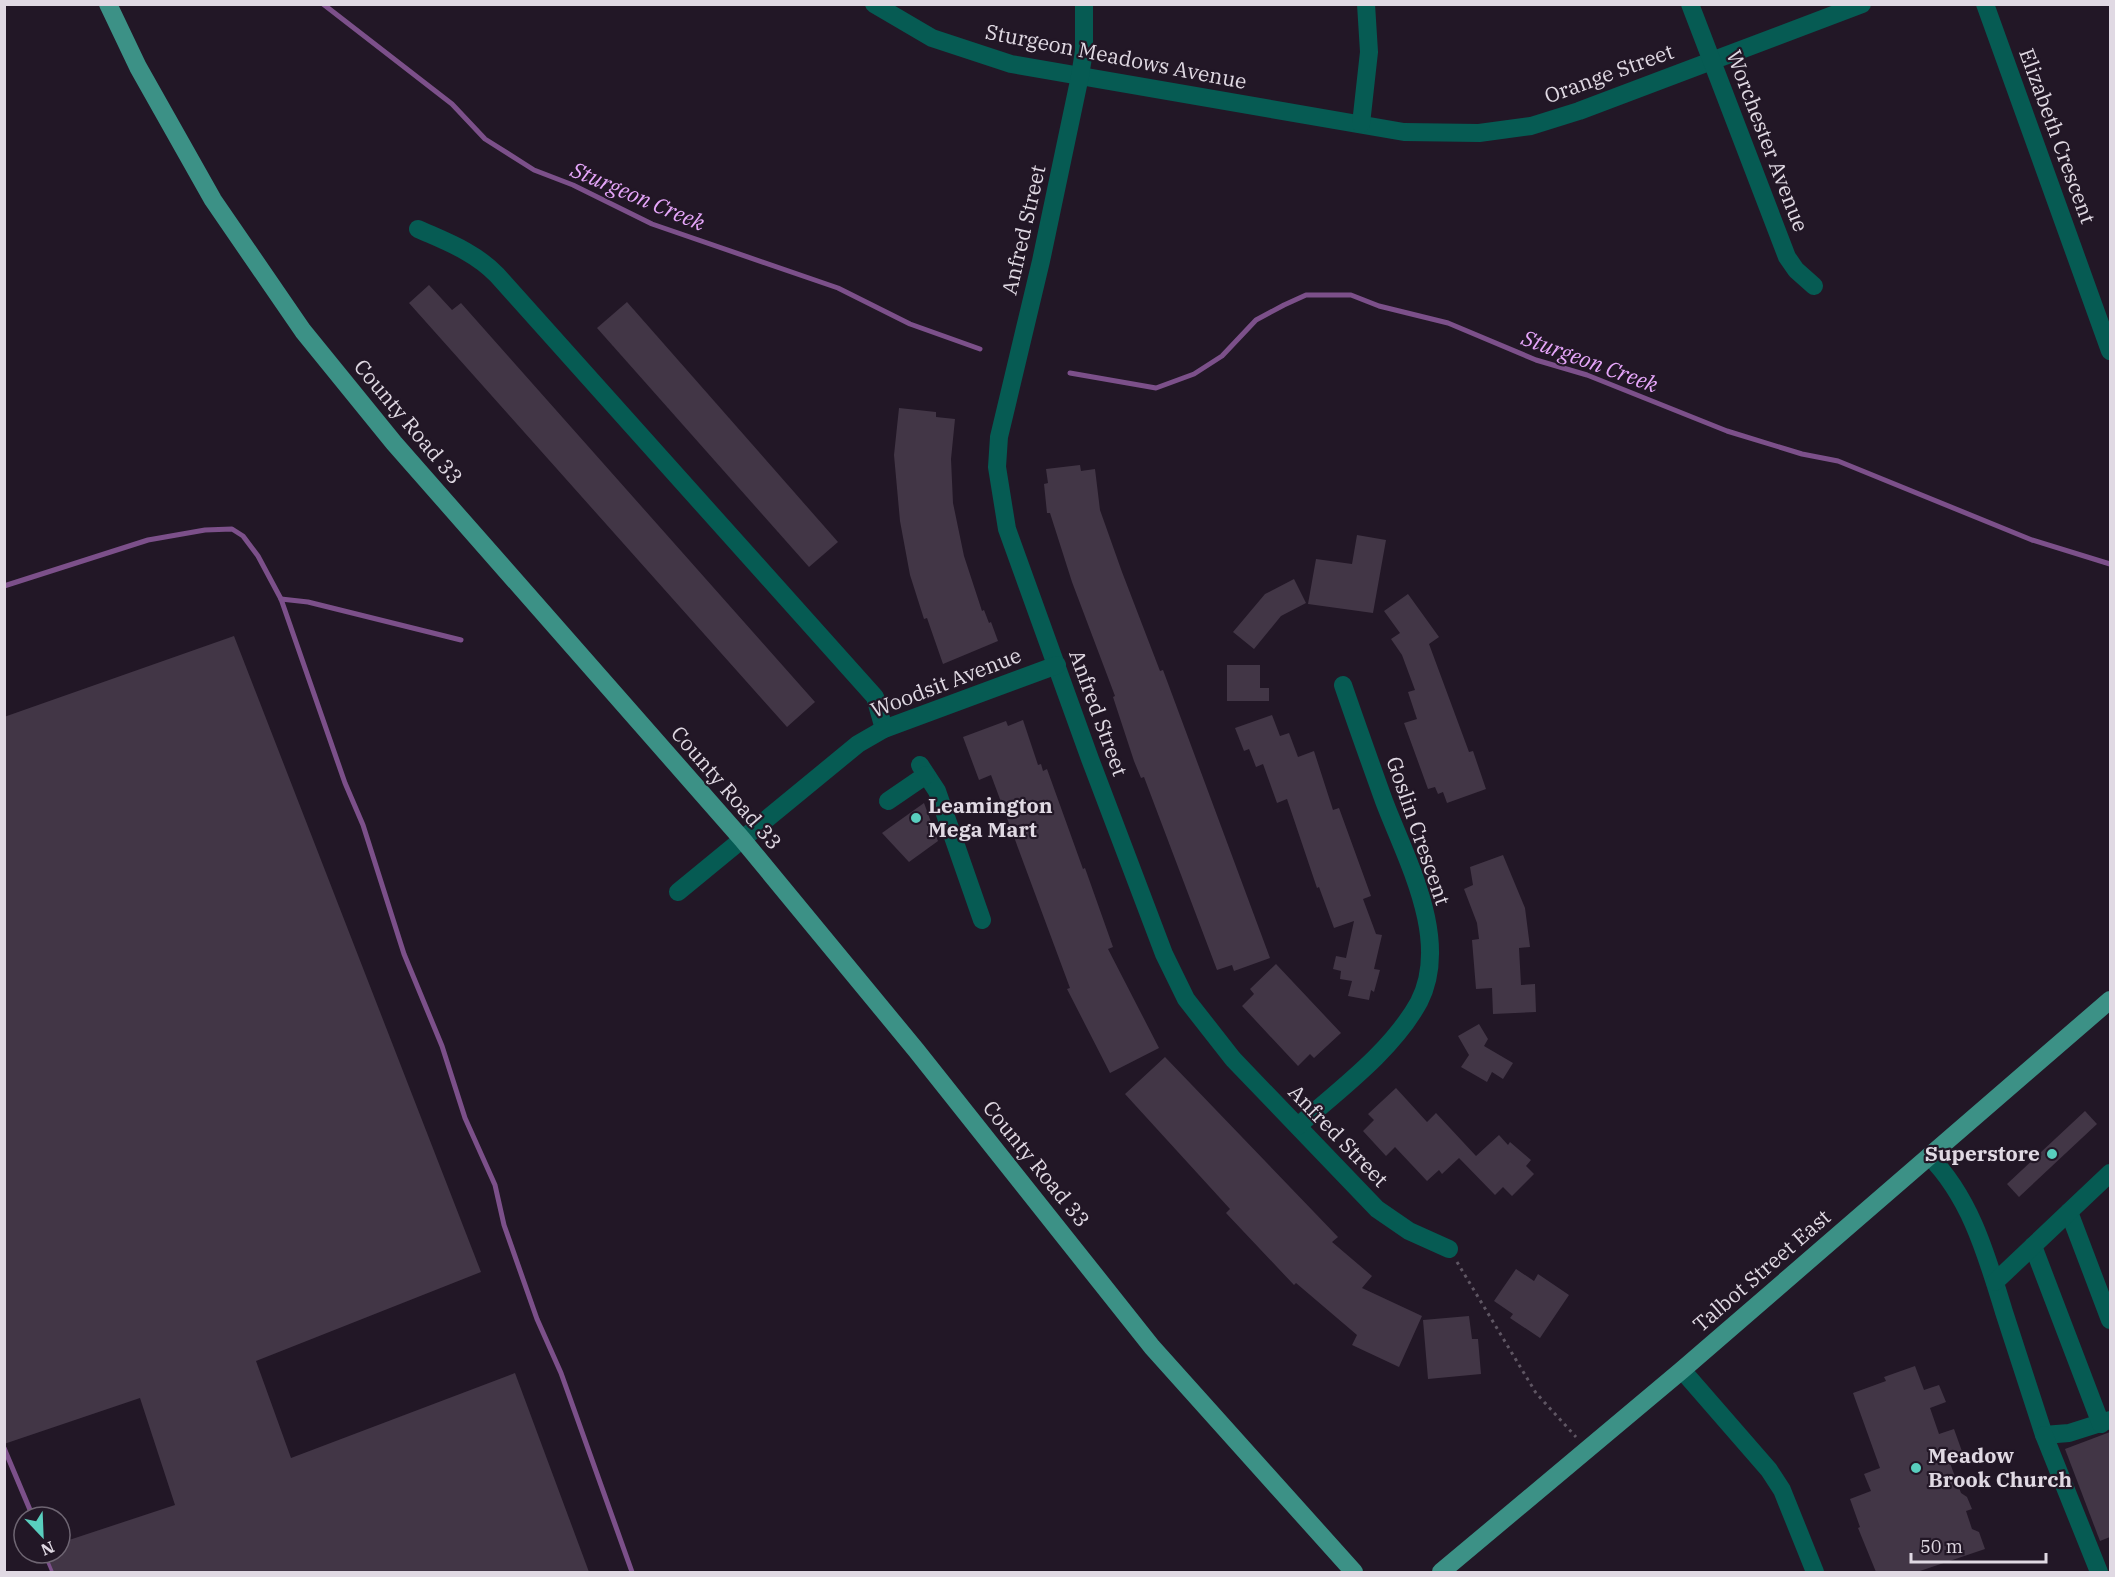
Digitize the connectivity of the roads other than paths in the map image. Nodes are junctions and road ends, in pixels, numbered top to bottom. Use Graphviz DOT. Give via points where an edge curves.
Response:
graph roads {
  1 [pos="108,4"];
  2 [pos="874,4"];
  3 [pos="1084,4"];
  4 [pos="1366,4"];
  5 [pos="1690,4"];
  6 [pos="1862,4"];
  7 [pos="1985,4"];
  8 [pos="1711,61"];
  9 [pos="1080,76"];
  10 [pos="1361,124"];
  11 [pos="418,229"];
  12 [pos="1814,286"];
  13 [pos="2110,351"];
  14 [pos="1056,665"];
  15 [pos="1342,684"];
  16 [pos="884,729"];
  17 [pos="888,801"];
  18 [pos="742,839"];
  19 [pos="678,892"];
  20 [pos="981,920"];
  21 [pos="2110,999"];
  22 [pos="1298,1126"];
  23 [pos="1929,1156"];
  24 [pos="2110,1175"];
  25 [pos="2069,1212"];
  26 [pos="2033,1246"];
  27 [pos="1449,1249"];
  28 [pos="1995,1282"];
  29 [pos="2110,1320"];
  30 [pos="1682,1370"];
  31 [pos="2106,1422"];
  32 [pos="2044,1436"];
  33 [pos="1354,1572"];
  34 [pos="1441,1572"];
  35 [pos="1815,1572"];
  36 [pos="2099,1572"];
  1 -- 18 [label="main road, County Road 33" via="138,67 213,200 303,331 394,443"];
  2 -- 9 [label="street, Sturgeon Meadows Avenue" via="932,38 970,52"];
  3 -- 9 [label="street, Anfred Street"];
  4 -- 10 [label="street" via="1369,52"];
  5 -- 8 [label="street, Worchester Avenue"];
  6 -- 8 [label="street, Orange Street"];
  7 -- 13 [label="street, Elizabeth Crescent"];
  8 -- 10 [label="street, Orange Street" via="1531,126 1479,134 1404,132"];
  8 -- 12 [label="street, Worchester Avenue" via="1787,257"];
  9 -- 10 [label="street, Sturgeon Meadows Avenue"];
  9 -- 14 [label="street, Anfred Street" via="999,437 997,467 1007,530"];
  11 -- 16 [label="street" via="468,251 497,275 875,697"];
  14 -- 16 [label="street, Woodsit Avenue"];
  14 -- 22 [label="street, Anfred Street" via="1180,989 1220,1045"];
  15 -- 22 [label="street, Goslin Crescent" via="1417,888 1430,962 1424,990 1403,1026"];
  16 -- 18 [label="street, Woodsit Avenue" via="858,744"];
  17 -- 20 [label="street" via="923,770 937,791"];
  18 -- 19 [label="street, Woodsit Avenue"];
  18 -- 33 [label="main road, County Road 33" via="1152,1347"];
  21 -- 23 [label="main road, Talbot Street East"];
  22 -- 27 [label="street, Anfred Street" via="1393,1222"];
  23 -- 28 [label="street" via="1960,1194"];
  23 -- 30 [label="main road, Talbot Street East"];
  24 -- 25 [label="street"];
  25 -- 26 [label="street"];
  25 -- 29 [label="street"];
  26 -- 28 [label="street"];
  26 -- 31 [label="street"];
  28 -- 32 [label="street"];
  30 -- 34 [label="main road, Talbot Street East"];
  30 -- 35 [label="street" via="1769,1470 1782,1490"];
  31 -- 32 [label="street"];
  32 -- 36 [label="street"];
}
